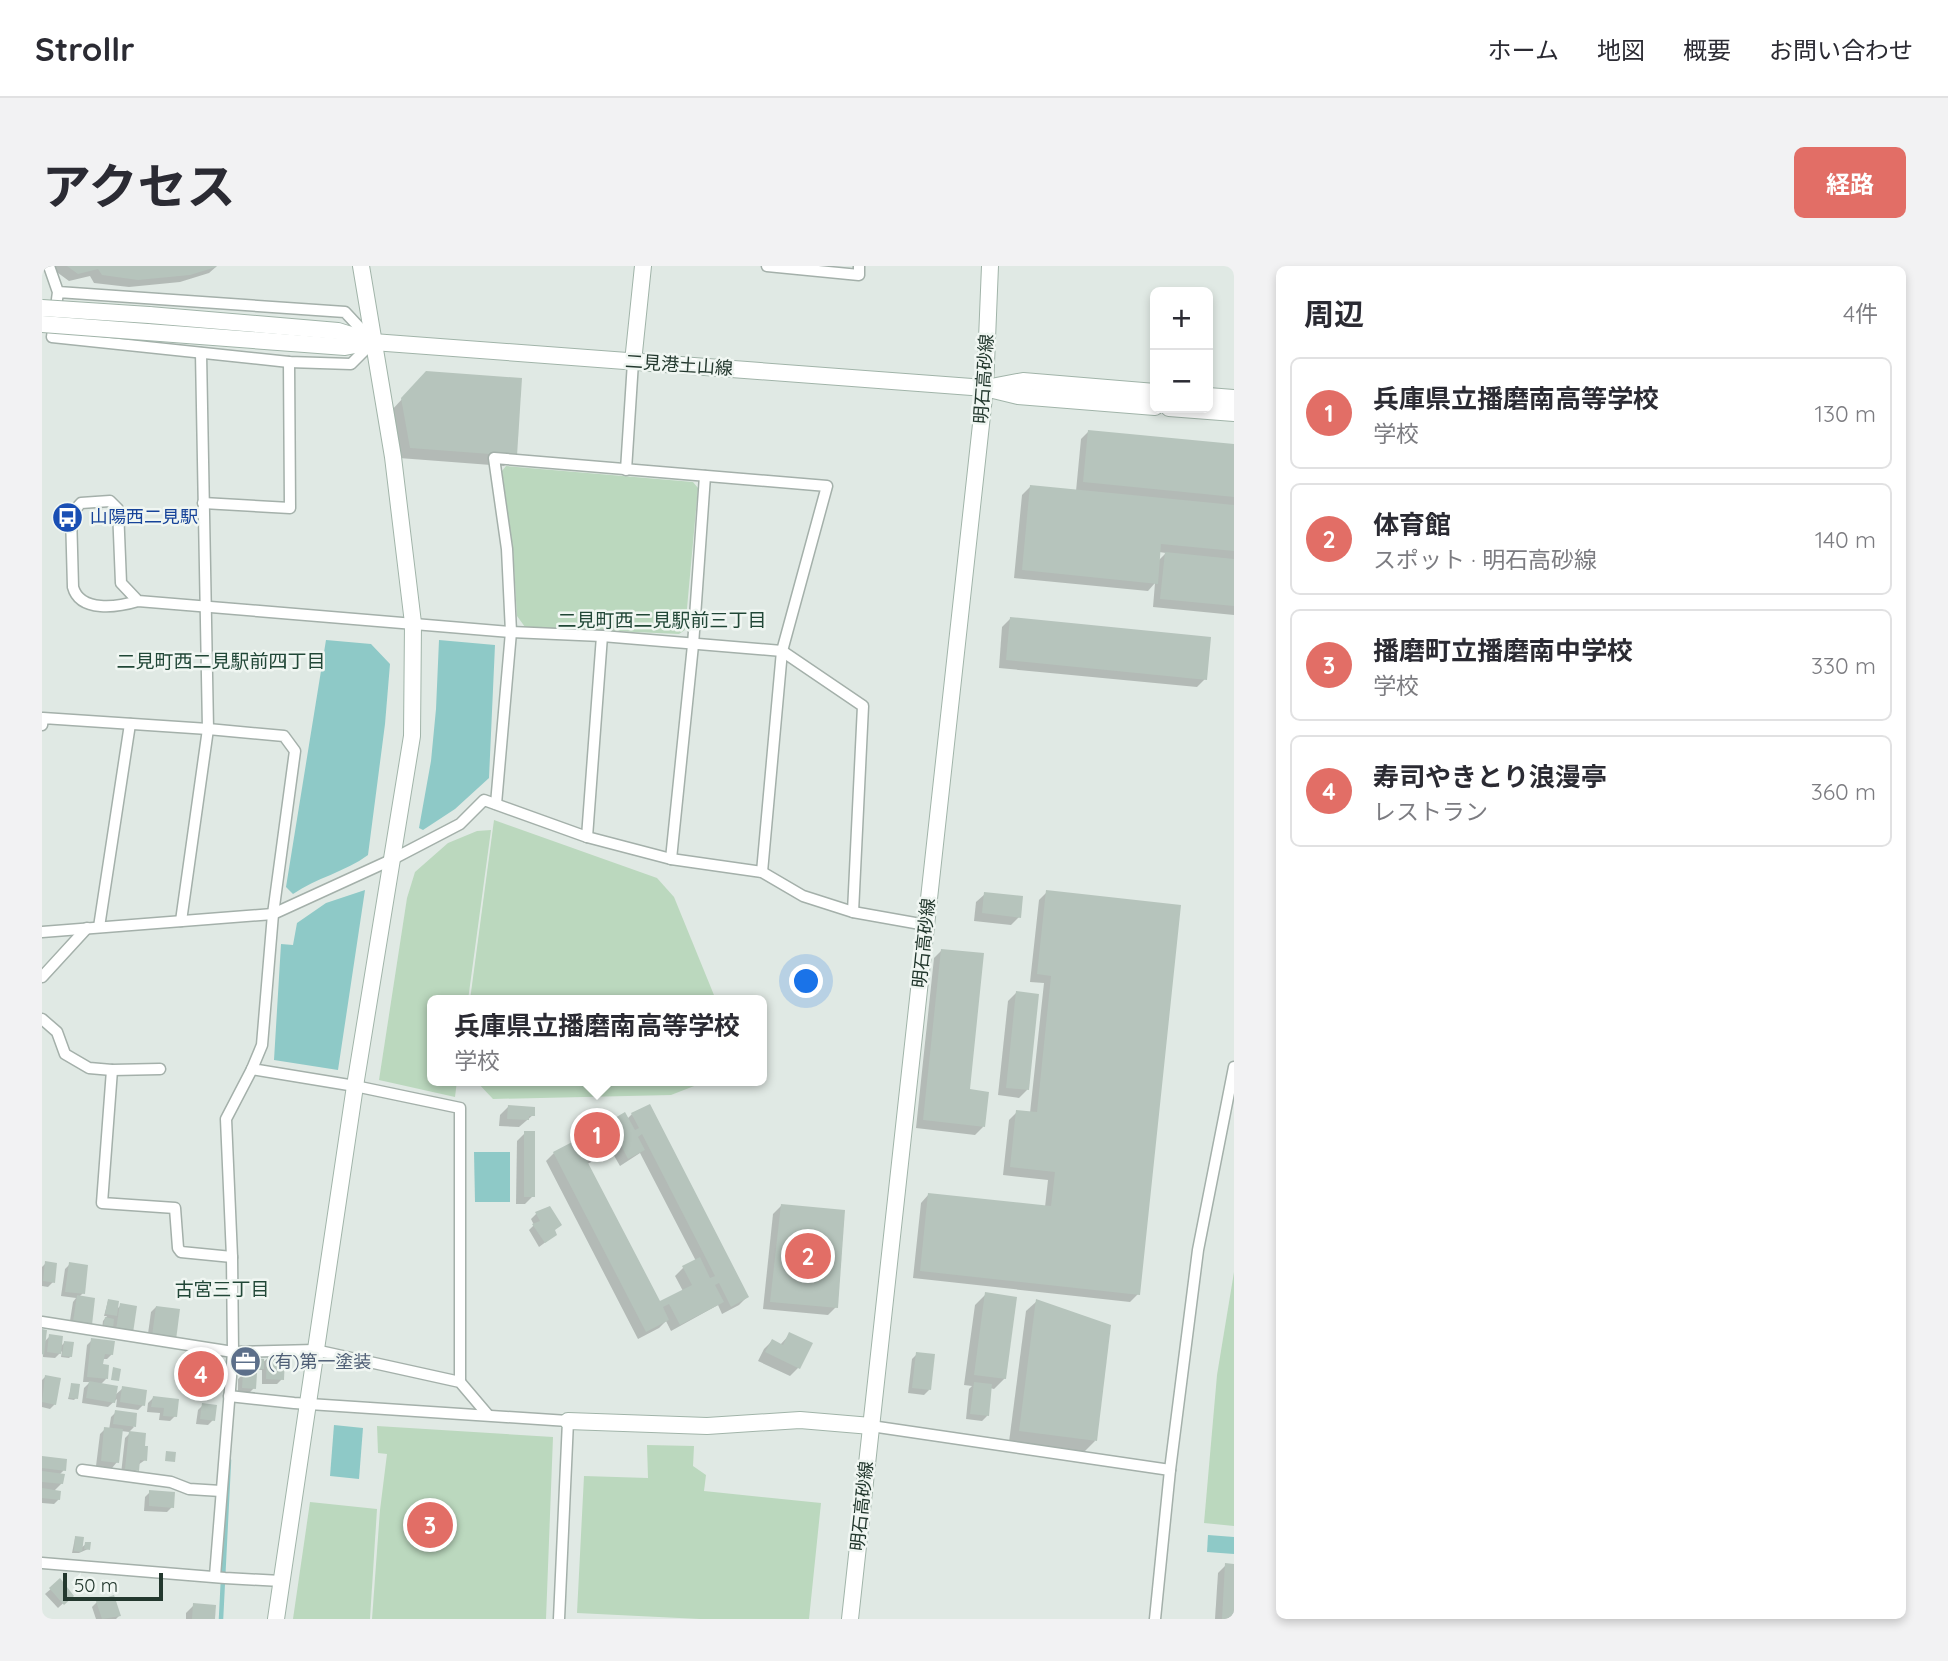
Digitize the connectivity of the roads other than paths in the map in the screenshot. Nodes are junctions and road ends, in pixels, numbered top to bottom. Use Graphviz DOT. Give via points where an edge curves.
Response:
graph roads {
  1 [pos="49,266"];
  2 [pos="360,266"];
  3 [pos="643,266"];
  4 [pos="767,266"];
  5 [pos="859,266"];
  6 [pos="990,266"];
  7 [pos="58,292"];
  8 [pos="42,307"];
  9 [pos="42,324"];
  10 [pos="373,342"];
  11 [pos="201,353"];
  12 [pos="289,362"];
  13 [pos="633,362"];
  14 [pos="985,388"];
  15 [pos="1150,392"];
  16 [pos="1213,396"];
  17 [pos="1234,398"];
  18 [pos="1150,407"];
  19 [pos="1213,411"];
  20 [pos="1234,413"];
  21 [pos="626,470"];
  22 [pos="705,476"];
  23 [pos="203,503"];
  24 [pos="138,601"];
  25 [pos="206,608"];
  26 [pos="413,623"];
  27 [pos="511,632"];
  28 [pos="602,636"];
  29 [pos="693,645"];
  30 [pos="782,651"];
  31 [pos="130,724"];
  32 [pos="42,725"];
  33 [pos="208,729"];
  34 [pos="496,804"];
  35 [pos="587,837"];
  36 [pos="671,859"];
  37 [pos="391,860"];
  38 [pos="762,872"];
  39 [pos="853,912"];
  40 [pos="273,914"];
  41 [pos="181,921"];
  42 [pos="926,925"];
  43 [pos="93,928"];
  44 [pos="42,932"];
  45 [pos="42,977"];
  46 [pos="42,1019"];
  47 [pos="1234,1068"];
  48 [pos="160,1069"];
  49 [pos="252,1069"];
  50 [pos="112,1070"];
  51 [pos="355,1086"];
  52 [pos="232,1257"];
  53 [pos="42,1322"];
  54 [pos="315,1350"];
  55 [pos="233,1352"];
  56 [pos="460,1382"];
  57 [pos="229,1396"];
  58 [pos="309,1403"];
  59 [pos="488,1415"];
  60 [pos="568,1421"];
  61 [pos="871,1426"];
  62 [pos="82,1470"];
  63 [pos="1170,1470"];
  64 [pos="221,1491"];
  65 [pos="42,1563"];
  66 [pos="215,1576"];
  67 [pos="281,1581"];
  68 [pos="276,1619"];
  69 [pos="559,1619"];
  70 [pos="850,1619"];
  71 [pos="1155,1619"];
  1 -- 7 [label="street"];
  2 -- 10 [label="main road"];
  3 -- 13 [label="main road"];
  4 -- 5 [label="street" via="859,275"];
  6 -- 14 [label="main road, 明石高砂線"];
  7 -- 10 [label="street" via="345,312"];
  7 -- 11 [label="street" via="52,337"];
  8 -- 10 [label="main road, 二見港土山線, bridge" via="338,331"];
  9 -- 10 [label="main road, 二見港土山線, bridge" via="345,347"];
  10 -- 12 [label="street" via="351,364"];
  10 -- 13 [label="main road, 二見港土山線"];
  10 -- 26 [label="main road" via="393,457"];
  11 -- 12 [label="street"];
  11 -- 23 [label="street"];
  12 -- 23 [label="street" via="290,508"];
  13 -- 14 [label="main road, 二見港土山線"];
  13 -- 21 [label="street"];
  14 -- 15 [label="main road, 二見港土山線" via="1023,381"];
  14 -- 18 [label="main road, 二見港土山線" via="1018,396"];
  14 -- 42 [label="main road, 明石高砂線"];
  16 -- 17 [label="main road"];
  19 -- 20 [label="main road"];
  21 -- 22 [label="street"];
  21 -- 27 [label="street" via="494,458 507,549"];
  22 -- 29 [label="street"];
  22 -- 30 [label="street" via="827,486"];
  23 -- 25 [label="street"];
  24 -- 24 [label="street" via="120,606 86,604 75,594 72,514 81,503 110,501 118,509 121,583"];
  24 -- 25 [label="street"];
  25 -- 26 [label="street"];
  25 -- 33 [label="street"];
  26 -- 27 [label="street"];
  26 -- 37 [label="main road" via="412,736"];
  27 -- 28 [label="street"];
  27 -- 34 [label="street"];
  28 -- 29 [label="street"];
  28 -- 35 [label="street"];
  29 -- 30 [label="street"];
  29 -- 36 [label="street"];
  30 -- 38 [label="street"];
  30 -- 39 [label="street" via="863,706"];
  31 -- 32 [label="street" via="43,718"];
  31 -- 33 [label="street"];
  31 -- 43 [label="street"];
  33 -- 40 [label="street" via="284,736 295,751"];
  33 -- 41 [label="street"];
  34 -- 35 [label="street"];
  34 -- 37 [label="street" via="484,800 460,824"];
  35 -- 36 [label="street"];
  36 -- 38 [label="street"];
  37 -- 40 [label="street"];
  37 -- 51 [label="main road"];
  38 -- 39 [label="street" via="803,896"];
  39 -- 42 [label="street"];
  40 -- 41 [label="street"];
  40 -- 49 [label="street" via="262,1045"];
  41 -- 43 [label="street"];
  42 -- 61 [label="main road, 明石高砂線"];
  43 -- 44 [label="street"];
  43 -- 45 [label="street"];
  46 -- 50 [label="street" via="57,1032 65,1054 89,1068"];
  47 -- 63 [label="street" via="1198,1250"];
  48 -- 50 [label="street"];
  49 -- 51 [label="street"];
  49 -- 52 [label="street" via="226,1119"];
  50 -- 52 [label="street" via="102,1203 175,1208 181,1252"];
  51 -- 54 [label="main road"];
  51 -- 56 [label="street" via="460,1108"];
  52 -- 55 [label="street"];
  53 -- 55 [label="street"];
  54 -- 55 [label="street"];
  54 -- 56 [label="street"];
  54 -- 58 [label="main road"];
  55 -- 57 [label="street"];
  56 -- 59 [label="street"];
  57 -- 58 [label="street"];
  57 -- 64 [label="street"];
  58 -- 59 [label="street"];
  58 -- 67 [label="main road"];
  59 -- 60 [label="street"];
  60 -- 61 [label="main road" via="707,1426 800,1420"];
  60 -- 69 [label="street"];
  61 -- 63 [label="street"];
  61 -- 70 [label="main road, 明石高砂線"];
  62 -- 64 [label="street"];
  63 -- 71 [label="street"];
  64 -- 66 [label="street"];
  65 -- 66 [label="street"];
  66 -- 67 [label="street"];
  67 -- 68 [label="main road"];
}
